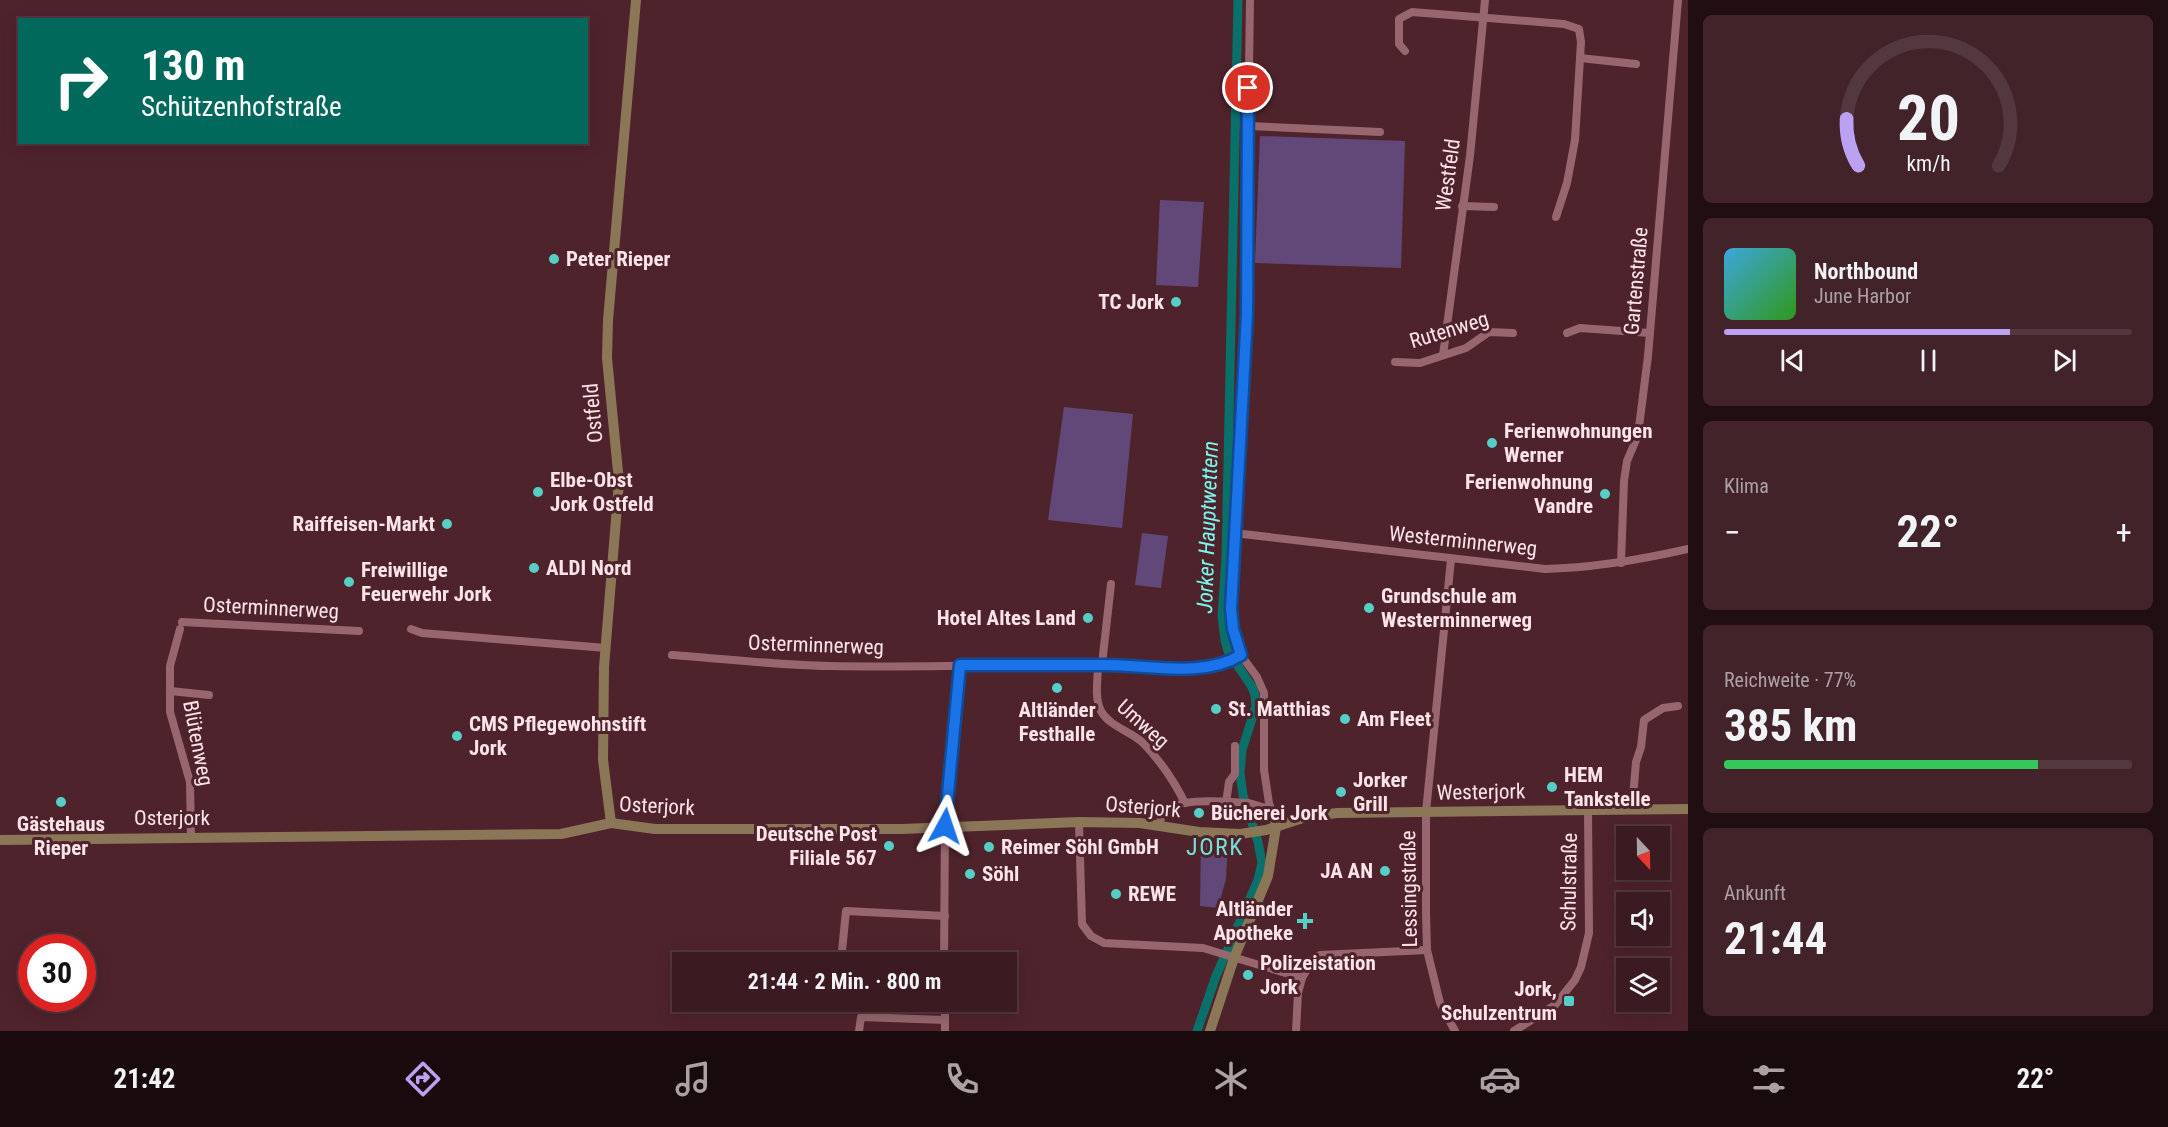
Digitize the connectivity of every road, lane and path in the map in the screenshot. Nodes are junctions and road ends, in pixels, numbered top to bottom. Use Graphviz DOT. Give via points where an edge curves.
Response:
graph roads {
  1 [pos="636,0"];
  2 [pos="1250,0"];
  3 [pos="1485,0"];
  4 [pos="1678,0"];
  5 [pos="1484,20"];
  6 [pos="1405,51"];
  7 [pos="1580,58"];
  8 [pos="1636,64"];
  9 [pos="1248,126"];
  10 [pos="1380,132"];
  11 [pos="1462,207"];
  12 [pos="1494,207"];
  13 [pos="1556,217"];
  14 [pos="1513,333"];
  15 [pos="1567,333"];
  16 [pos="1650,333"];
  17 [pos="1443,355"];
  18 [pos="1395,362"];
  19 [pos="1234,533"];
  20 [pos="1688,549"];
  21 [pos="1451,559"];
  22 [pos="1621,563"];
  23 [pos="1111,584"];
  24 [pos="181,626"];
  25 [pos="411,629"];
  26 [pos="359,631"];
  27 [pos="606,648"];
  28 [pos="672,655"];
  29 [pos="1240,656"];
  30 [pos="960,665"];
  31 [pos="1100,665"];
  32 [pos="170,691"];
  33 [pos="209,695"];
  34 [pos="1678,706"];
  35 [pos="1235,746"];
  36 [pos="1185,803"];
  37 [pos="1226,803"];
  38 [pos="1271,808"];
  39 [pos="1688,808"];
  40 [pos="1632,809"];
  41 [pos="1588,810"];
  42 [pos="1426,812"];
  43 [pos="1079,822"];
  44 [pos="611,823"];
  45 [pos="1160,825"];
  46 [pos="945,826"];
  47 [pos="1276,827"];
  48 [pos="191,838"];
  49 [pos="0,840"];
  50 [pos="945,916"];
  51 [pos="1426,950"];
  52 [pos="842,952"];
  53 [pos="944,952"];
  54 [pos="1227,956"];
  55 [pos="1302,978"];
  56 [pos="945,1012"];
  57 [pos="945,1020"];
  58 [pos="860,1031"];
  59 [pos="945,1031"];
  60 [pos="1210,1031"];
  61 [pos="1296,1031"];
  62 [pos="1455,1031"];
  63 [pos="1514,1031"];
  1 -- 27 [label="main road, Ostfeld" via="608,320 607,358 618,491"];
  2 -- 9 [label="street"];
  3 -- 5 [label="street, Westfeld"];
  4 -- 16 [label="street, Gartenstraße"];
  5 -- 6 [label="street" via="1412,12 1399,20 1399,44"];
  5 -- 7 [label="street" via="1564,24 1579,29"];
  5 -- 11 [label="street, Westfeld"];
  7 -- 8 [label="street"];
  7 -- 13 [label="street" via="1575,140 1568,183"];
  9 -- 10 [label="street"];
  9 -- 19 [label="street" via="1247,314"];
  11 -- 12 [label="street"];
  11 -- 17 [label="street, Westfeld"];
  14 -- 17 [label="street, Rutenweg" via="1489,332 1466,348"];
  15 -- 16 [label="street" via="1580,328"];
  16 -- 22 [label="street, Gartenstraße" via="1638,435 1624,481"];
  17 -- 18 [label="street, Rutenweg" via="1420,363"];
  19 -- 21 [label="street, Westerminnerweg"];
  19 -- 29 [label="street" via="1231,609"];
  20 -- 22 [label="street, Westerminnerweg"];
  21 -- 22 [label="street, Westerminnerweg" via="1545,568"];
  21 -- 42 [label="street, Lessingstraße"];
  23 -- 31 [label="street"];
  24 -- 26 [label="street, Osterminnerweg"];
  24 -- 32 [label="street, Blütenweg" via="170,666"];
  25 -- 27 [label="street"];
  27 -- 44 [label="main road, Ostfeld" via="603,746"];
  28 -- 30 [label="street, Osterminnerweg" via="822,666"];
  29 -- 31 [label="street, Osterminnerweg" via="1178,670"];
  29 -- 38 [label="street" via="1264,693 1264,770"];
  30 -- 31 [label="street, Osterminnerweg"];
  30 -- 46 [label="street"];
  31 -- 36 [label="street, Umweg" via="1101,712 1141,741"];
  32 -- 33 [label="street, Blütenweg"];
  32 -- 48 [label="street, Blütenweg" via="170,712 190,782"];
  34 -- 40 [label="street" via="1663,708 1644,720"];
  35 -- 37 [label="street" via="1235,774 1229,782"];
  36 -- 37 [label="street"];
  36 -- 45 [label="street" via="1167,809"];
  37 -- 38 [label="street"];
  38 -- 47 [label="street"];
  39 -- 40 [label="main road, Westerjork"];
  40 -- 41 [label="main road, Westerjork"];
  41 -- 42 [label="main road, Westerjork"];
  41 -- 63 [label="street, Schulstraße" via="1589,933 1581,967 1555,1005"];
  42 -- 47 [label="main road, Westerjork" via="1317,815"];
  42 -- 51 [label="street, Lessingstraße"];
  43 -- 45 [label="main road, Osterjork"];
  43 -- 46 [label="main road, Osterjork"];
  43 -- 54 [label="street" via="1082,924 1091,936 1104,943 1197,947"];
  44 -- 46 [label="main road, Osterjork" via="655,829"];
  44 -- 48 [label="main road, Osterjork" via="561,834"];
  45 -- 47 [label="main road, Osterjork" via="1205,832 1254,833"];
  46 -- 50 [label="street"];
  47 -- 54 [label="main road" via="1268,876"];
  48 -- 49 [label="main road, Osterjork"];
  50 -- 52 [label="street" via="846,911"];
  50 -- 53 [label="street"];
  51 -- 55 [label="street" via="1320,955 1313,959"];
  51 -- 62 [label="street, Lessingstraße" via="1440,1004"];
  54 -- 55 [label="street"];
  54 -- 60 [label="main road"];
  55 -- 61 [label="street"];
  56 -- 57 [label="street"];
  57 -- 58 [label="street" via="861,1017"];
  57 -- 59 [label="street"];
}
